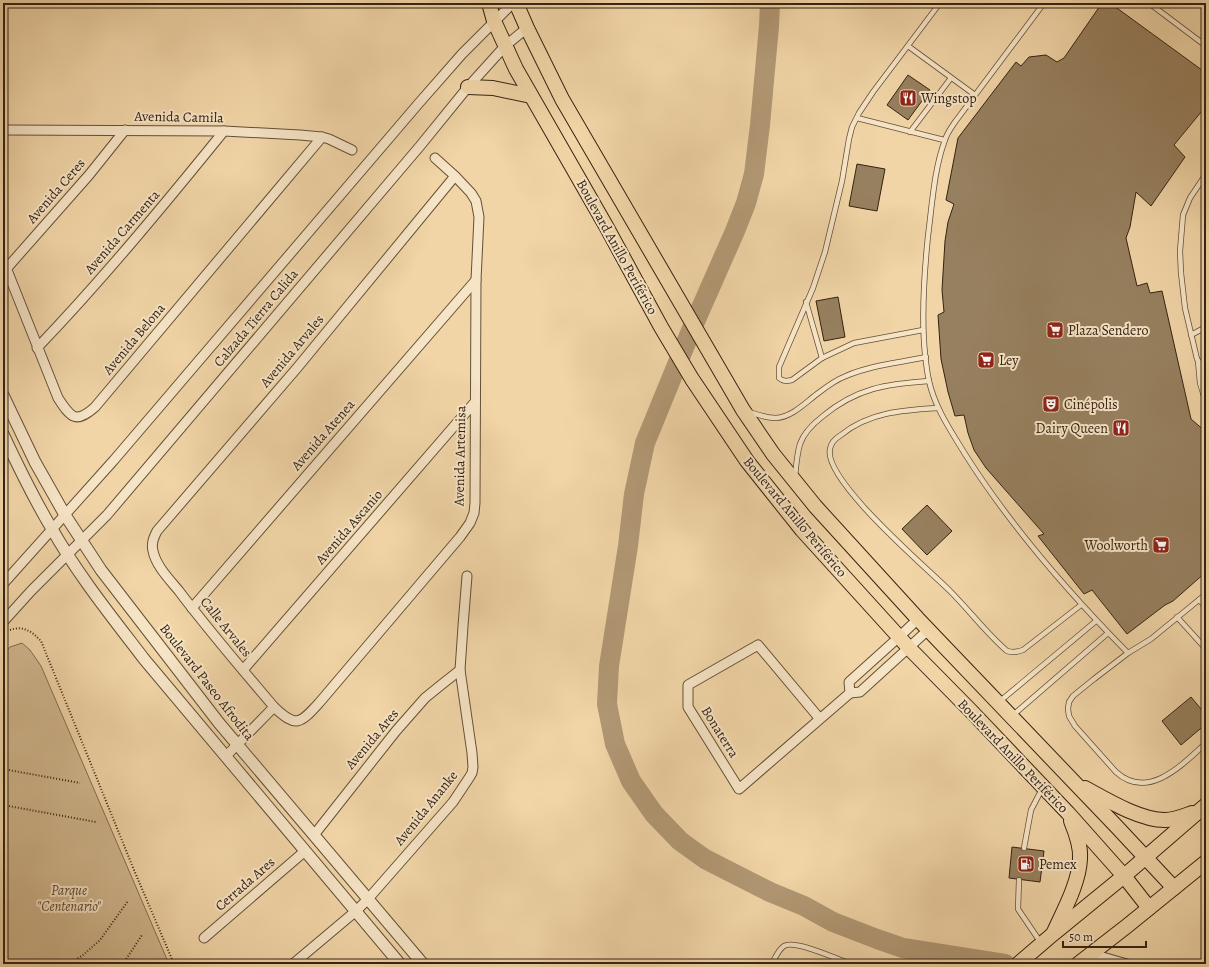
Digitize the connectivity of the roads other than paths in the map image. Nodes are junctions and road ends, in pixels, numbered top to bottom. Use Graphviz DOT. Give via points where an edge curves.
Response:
graph roads {
  1 [pos="489,3"];
  2 [pos="513,3"];
  3 [pos="516,3"];
  4 [pos="940,3"];
  5 [pos="1044,3"];
  6 [pos="1149,3"];
  7 [pos="494,21"];
  8 [pos="527,28"];
  9 [pos="505,46"];
  10 [pos="908,46"];
  11 [pos="1206,46"];
  12 [pos="951,78"];
  13 [pos="468,86"];
  14 [pos="975,95"];
  15 [pos="531,96"];
  16 [pos="857,118"];
  17 [pos="3,130"];
  18 [pos="125,130"];
  19 [pos="224,131"];
  20 [pos="910,132"];
  21 [pos="322,137"];
  22 [pos="944,140"];
  23 [pos="352,150"];
  24 [pos="435,158"];
  25 [pos="1206,174"];
  26 [pos="456,176"];
  27 [pos="4,265"];
  28 [pos="476,280"];
  29 [pos="3,283"];
  30 [pos="806,302"];
  31 [pos="1206,327"];
  32 [pos="923,330"];
  33 [pos="1191,336"];
  34 [pos="37,348"];
  35 [pos="926,357"];
  36 [pos="822,358"];
  37 [pos="1198,359"];
  38 [pos="1206,372"];
  39 [pos="929,381"];
  40 [pos="3,395"];
  41 [pos="475,402"];
  42 [pos="1206,402"];
  43 [pos="938,408"];
  44 [pos="743,410"];
  45 [pos="3,434"];
  46 [pos="795,482"];
  47 [pos="65,515"];
  48 [pos="52,529"];
  49 [pos="81,542"];
  50 [pos="152,544"];
  51 [pos="68,555"];
  52 [pos="467,576"];
  53 [pos="3,584"];
  54 [pos="1206,594"];
  55 [pos="1199,600"];
  56 [pos="1081,605"];
  57 [pos="192,608"];
  58 [pos="1206,608"];
  59 [pos="1177,617"];
  60 [pos="918,619"];
  61 [pos="1096,621"];
  62 [pos="3,622"];
  63 [pos="928,630"];
  64 [pos="1108,633"];
  65 [pos="899,637"];
  66 [pos="909,648"];
  67 [pos="1206,649"];
  68 [pos="1128,653"];
  69 [pos="875,659"];
  70 [pos="243,670"];
  71 [pos="460,670"];
  72 [pos="884,670"];
  73 [pos="850,693"];
  74 [pos="998,703"];
  75 [pos="274,707"];
  76 [pos="1011,717"];
  77 [pos="820,719"];
  78 [pos="289,720"];
  79 [pos="1206,743"];
  80 [pos="237,745"];
  81 [pos="226,756"];
  82 [pos="1072,780"];
  83 [pos="1042,787"];
  84 [pos="1204,807"];
  85 [pos="1068,813"];
  86 [pos="314,835"];
  87 [pos="1024,848"];
  88 [pos="305,850"];
  89 [pos="1145,858"];
  90 [pos="1206,862"];
  91 [pos="1124,876"];
  92 [pos="1019,880"];
  93 [pos="1174,888"];
  94 [pos="368,899"];
  95 [pos="1149,908"];
  96 [pos="356,911"];
  97 [pos="1053,934"];
  98 [pos="204,938"];
  99 [pos="1041,944"];
  100 [pos="1092,954"];
  101 [pos="1020,962"];
  102 [pos="1079,963"];
  103 [pos="293,964"];
  104 [pos="400,964"];
  105 [pos="423,964"];
  106 [pos="772,964"];
  107 [pos="852,964"];
  108 [pos="1127,964"];
  1 -- 7 [label="main road, Boulevard Anillo Periférico"];
  2 -- 7 [label="street, Calzada Tierra Calida"];
  3 -- 8 [label="main road, Boulevard Anillo Periférico"];
  4 -- 10 [label="lane"];
  5 -- 14 [label="lane"];
  6 -- 11 [label="lane"];
  7 -- 9 [label="main road, Boulevard Anillo Periférico"];
  7 -- 47 [label="street, Calzada Tierra Calida" via="419,103"];
  8 -- 9 [label="street, Calzada Tierra Calida"];
  8 -- 44 [label="main road, Boulevard Anillo Periférico" via="562,99"];
  9 -- 13 [label="street, Calzada Tierra Calida"];
  9 -- 15 [label="main road, Boulevard Anillo Periférico"];
  10 -- 12 [label="lane"];
  10 -- 16 [label="lane"];
  12 -- 14 [label="lane"];
  12 -- 20 [label="lane"];
  13 -- 15 [label="main road" via="500,88"];
  13 -- 49 [label="street, Calzada Tierra Calida" via="107,516"];
  14 -- 22 [label="lane"];
  15 -- 65 [label="main road, Boulevard Anillo Periférico" via="661,327 747,461 802,530"];
  16 -- 20 [label="lane"];
  16 -- 30 [label="lane" via="849,139 825,252"];
  17 -- 18 [label="street, Avenida Camila"];
  18 -- 19 [label="street, Avenida Camila"];
  18 -- 27 [label="street, Avenida Ceres" via="89,175"];
  19 -- 21 [label="street, Avenida Camila"];
  19 -- 34 [label="street, Avenida Carmenta" via="159,210"];
  20 -- 22 [label="lane"];
  21 -- 23 [label="street, Avenida Camila"];
  21 -- 34 [label="street, Avenida Belona" via="87,414 76,417 66,411"];
  22 -- 32 [label="lane" via="926,256"];
  24 -- 26 [label="street, Avenida Artemisa"];
  25 -- 33 [label="lane" via="1190,198 1182,218 1181,273"];
  26 -- 28 [label="street, Avenida Artemisa" via="476,200 479,216"];
  26 -- 50 [label="street, Avenida Arvales" via="297,368 157,531"];
  27 -- 29 [label="street, Avenida Ceres"];
  27 -- 34 [label="street, Avenida Belona"];
  28 -- 41 [label="street, Avenida Artemisa"];
  28 -- 57 [label="street, Avenida Atenea"];
  30 -- 36 [label="lane"];
  30 -- 36 [label="lane" via="779,367 779,378 792,380"];
  31 -- 33 [label="lane"];
  32 -- 35 [label="lane"];
  32 -- 36 [label="lane" via="854,343"];
  33 -- 37 [label="lane"];
  35 -- 39 [label="lane"];
  35 -- 44 [label="lane" via="846,376 833,382 786,416 776,418"];
  37 -- 38 [label="lane"];
  37 -- 42 [label="lane" via="1200,383"];
  39 -- 43 [label="lane"];
  39 -- 46 [label="lane" via="871,388 835,406 805,433 800,443"];
  40 -- 47 [label="street, Boulevard Paseo Afrodita" via="35,462"];
  41 -- 70 [label="street, Avenida Ascanio"];
  41 -- 78 [label="street, Avenida Artemisa" via="476,491 474,513 470,523 308,716 302,720"];
  43 -- 56 [label="lane" via="984,484"];
  43 -- 56 [label="lane" via="898,411 860,422 831,444 829,456 836,472 883,528 950,591 1007,651 1023,650"];
  44 -- 46 [label="main road, Boulevard Anillo Periférico"];
  45 -- 48 [label="street"];
  46 -- 60 [label="main road, Boulevard Anillo Periférico"];
  47 -- 48 [label="street, Calzada Tierra Calida"];
  47 -- 49 [label="street, Boulevard Paseo Afrodita"];
  48 -- 51 [label="street"];
  48 -- 53 [label="street, Calzada Tierra Calida"];
  49 -- 51 [label="street, Calzada Tierra Calida"];
  49 -- 80 [label="street, Boulevard Paseo Afrodita"];
  50 -- 57 [label="street, Calle Arvales" via="153,552 162,569"];
  51 -- 62 [label="street, Calzada Tierra Calida"];
  51 -- 81 [label="street" via="144,658"];
  52 -- 71 [label="street, Avenida Ananke"];
  54 -- 55 [label="lane"];
  55 -- 58 [label="lane"];
  55 -- 59 [label="lane"];
  56 -- 61 [label="lane"];
  57 -- 70 [label="street, Calle Arvales"];
  59 -- 67 [label="lane"];
  59 -- 68 [label="lane" via="1151,639"];
  60 -- 63 [label="main road, Boulevard Anillo Periférico"];
  60 -- 65 [label="street"];
  61 -- 64 [label="lane"];
  61 -- 74 [label="lane"];
  63 -- 66 [label="street, Bonaterra"];
  63 -- 74 [label="main road, Boulevard Anillo Periférico"];
  64 -- 68 [label="lane"];
  64 -- 76 [label="lane"];
  65 -- 66 [label="main road, Boulevard Anillo Periférico"];
  65 -- 69 [label="street"];
  66 -- 72 [label="street, Bonaterra"];
  66 -- 83 [label="main road, Boulevard Anillo Periférico"];
  68 -- 79 [label="lane" via="1094,678 1069,702 1069,716 1074,726 1116,772 1138,784 1154,782 1175,770"];
  69 -- 72 [label="street"];
  69 -- 73 [label="street" via="848,682"];
  70 -- 75 [label="street, Calle Arvales"];
  71 -- 86 [label="street, Avenida Ares" via="426,698 396,730"];
  71 -- 94 [label="street, Avenida Ananke" via="472,753 472,773 453,802"];
  72 -- 73 [label="street, Bonaterra" via="860,692"];
  73 -- 77 [label="street, Bonaterra"];
  74 -- 76 [label="main road, Boulevard Anillo Periférico"];
  75 -- 78 [label="street, Calle Arvales"];
  75 -- 80 [label="street"];
  76 -- 82 [label="main road, Boulevard Anillo Periférico"];
  77 -- 77 [label="street, Bonaterra" via="739,789 688,707 688,685 758,645"];
  80 -- 81 [label="street"];
  80 -- 86 [label="street, Boulevard Paseo Afrodita"];
  81 -- 88 [label="street"];
  82 -- 84 [label="main road" via="1119,806 1156,819 1172,820"];
  82 -- 89 [label="main road, Boulevard Anillo Periférico"];
  83 -- 85 [label="main road, Boulevard Anillo Periférico"];
  83 -- 87 [label="lane" via="1031,810"];
  84 -- 89 [label="main road"];
  85 -- 91 [label="main road, Boulevard Anillo Periférico"];
  85 -- 97 [label="main road" via="1080,850 1080,867"];
  86 -- 94 [label="street, Boulevard Paseo Afrodita"];
  88 -- 96 [label="street"];
  88 -- 98 [label="street, Cerrada Ares"];
  89 -- 91 [label="main road"];
  89 -- 93 [label="main road, Boulevard Anillo Periférico"];
  90 -- 93 [label="main road"];
  91 -- 95 [label="main road, Boulevard Anillo Periférico"];
  91 -- 97 [label="main road"];
  92 -- 99 [label="lane" via="1018,909"];
  93 -- 95 [label="main road"];
  94 -- 96 [label="street, Avenida Ananke"];
  94 -- 105 [label="street, Boulevard Paseo Afrodita"];
  95 -- 100 [label="main road"];
  96 -- 103 [label="street, Avenida Ananke"];
  96 -- 104 [label="street"];
  97 -- 99 [label="main road"];
  99 -- 101 [label="main road"];
  100 -- 102 [label="main road"];
  100 -- 108 [label="street"];
  106 -- 107 [label="lane" via="780,950 791,944 802,945"];
}
